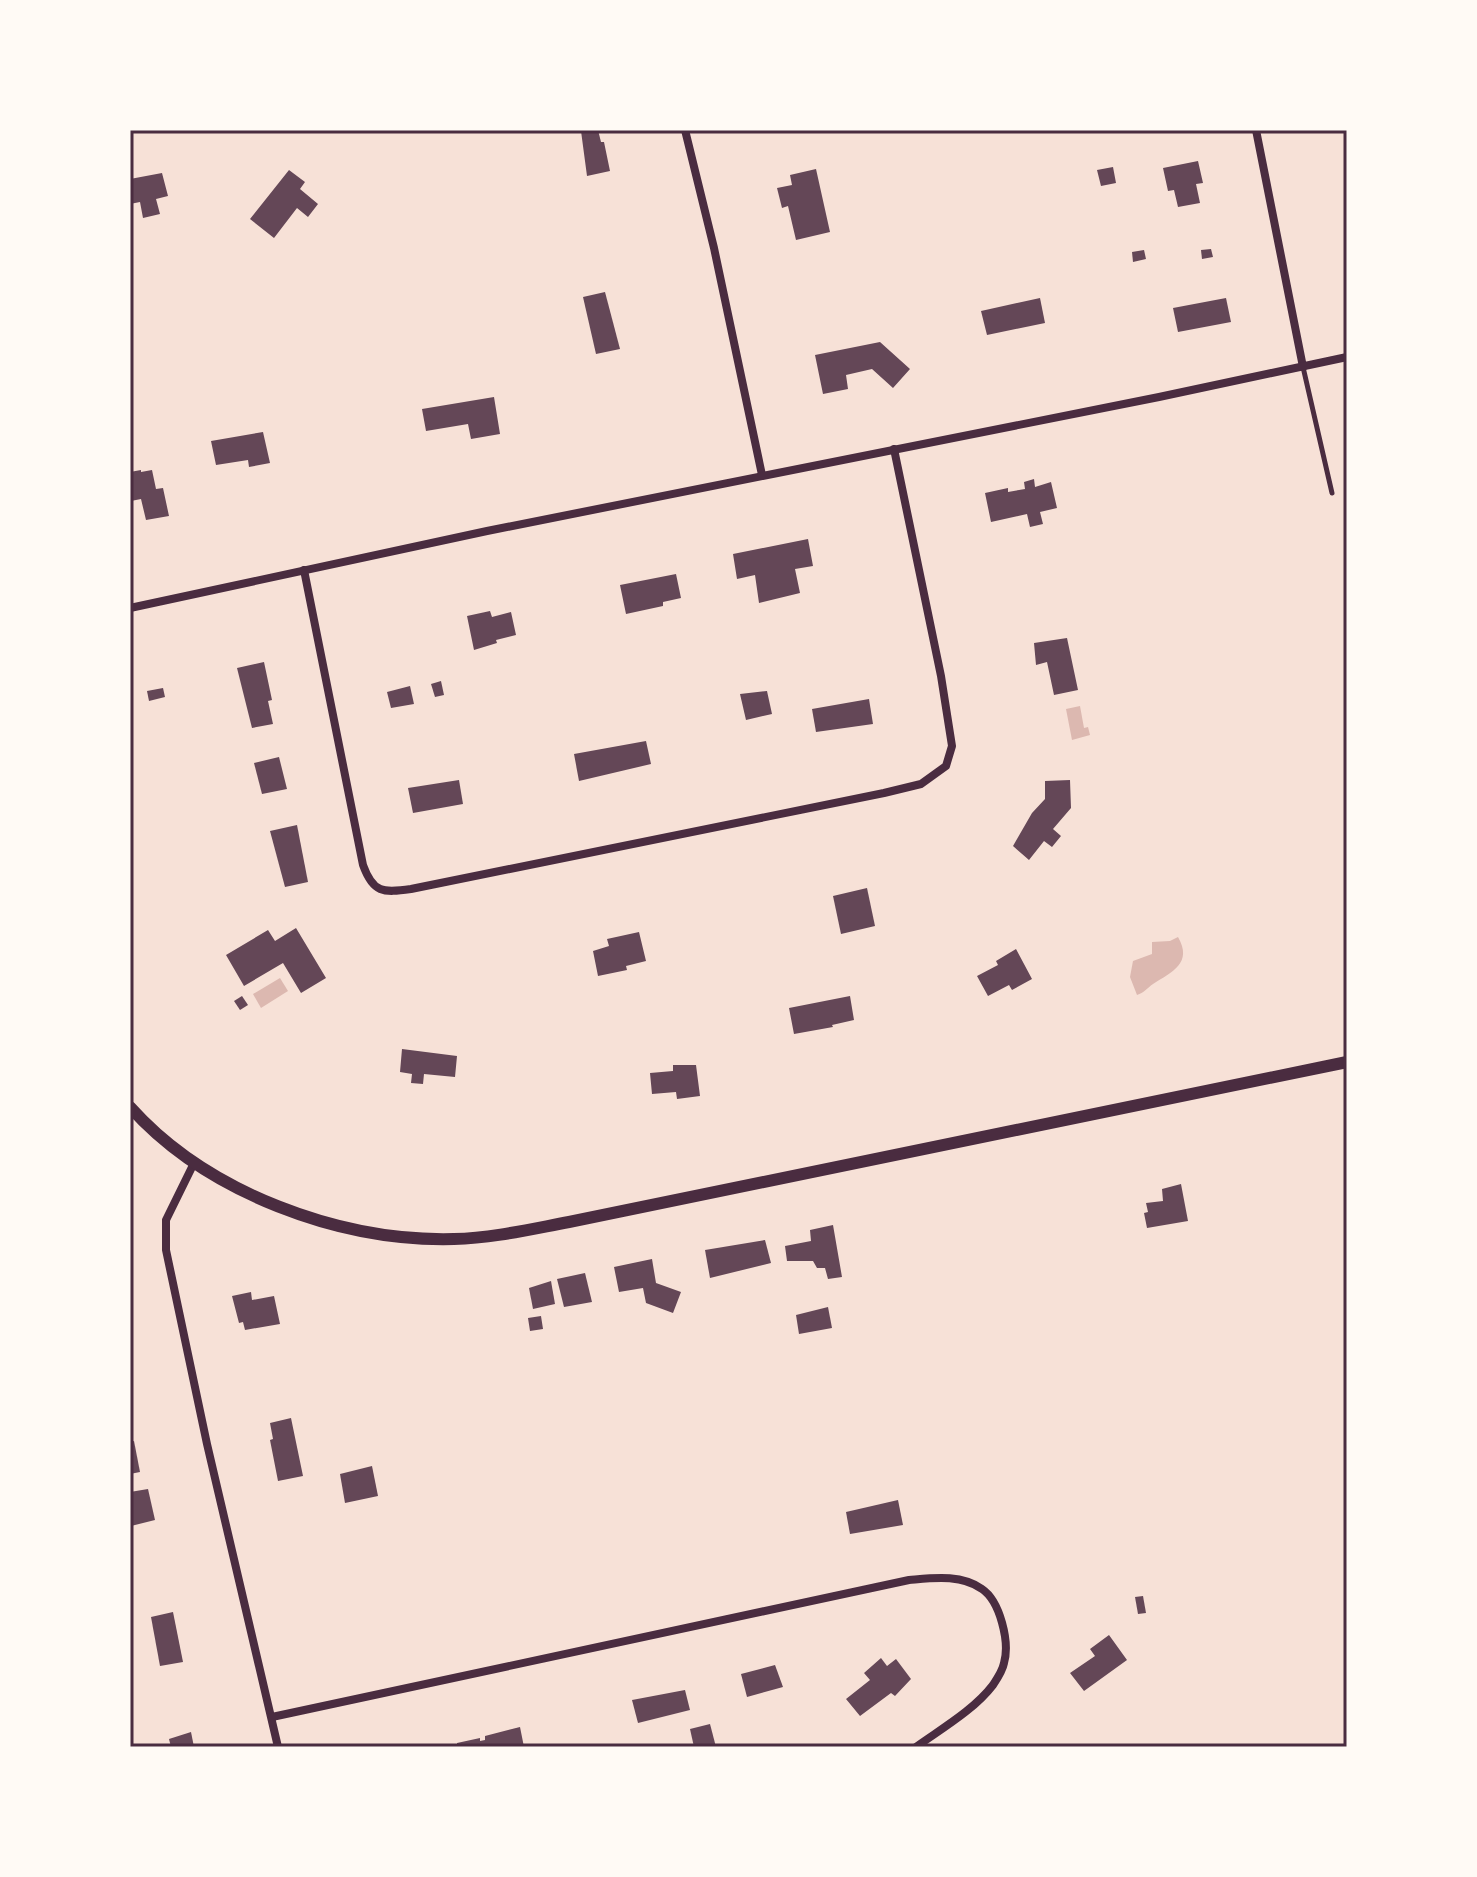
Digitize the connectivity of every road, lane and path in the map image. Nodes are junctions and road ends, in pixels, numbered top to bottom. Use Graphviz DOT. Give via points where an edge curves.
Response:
graph roads {
  1 [pos="685,130"];
  2 [pos="1256,130"];
  3 [pos="1347,357"];
  4 [pos="1303,367"];
  5 [pos="894,449"];
  6 [pos="762,475"];
  7 [pos="1332,493"];
  8 [pos="304,570"];
  9 [pos="130,608"];
  10 [pos="1347,1062"];
  11 [pos="130,1107"];
  12 [pos="194,1163"];
  13 [pos="272,1717"];
  14 [pos="278,1747"];
  15 [pos="916,1747"];
  1 -- 6 [label="street"];
  2 -- 4 [label="street"];
  3 -- 4 [label="street"];
  4 -- 5 [label="street"];
  4 -- 7 [label="lane"];
  5 -- 6 [label="street"];
  5 -- 8 [label="street" via="952,746 946,766 921,784 884,793 392,892 379,889 370,883 363,865"];
  6 -- 8 [label="street"];
  8 -- 9 [label="street"];
  10 -- 12 [label="street" via="497,1235 454,1239 366,1233 328,1224 259,1198"];
  11 -- 12 [label="street"];
  12 -- 13 [label="street" via="166,1220 166,1250"];
  13 -- 14 [label="street"];
  13 -- 15 [label="street" via="902,1582 961,1580 984,1589 998,1611 1004,1664 992,1686 972,1705"];
}
